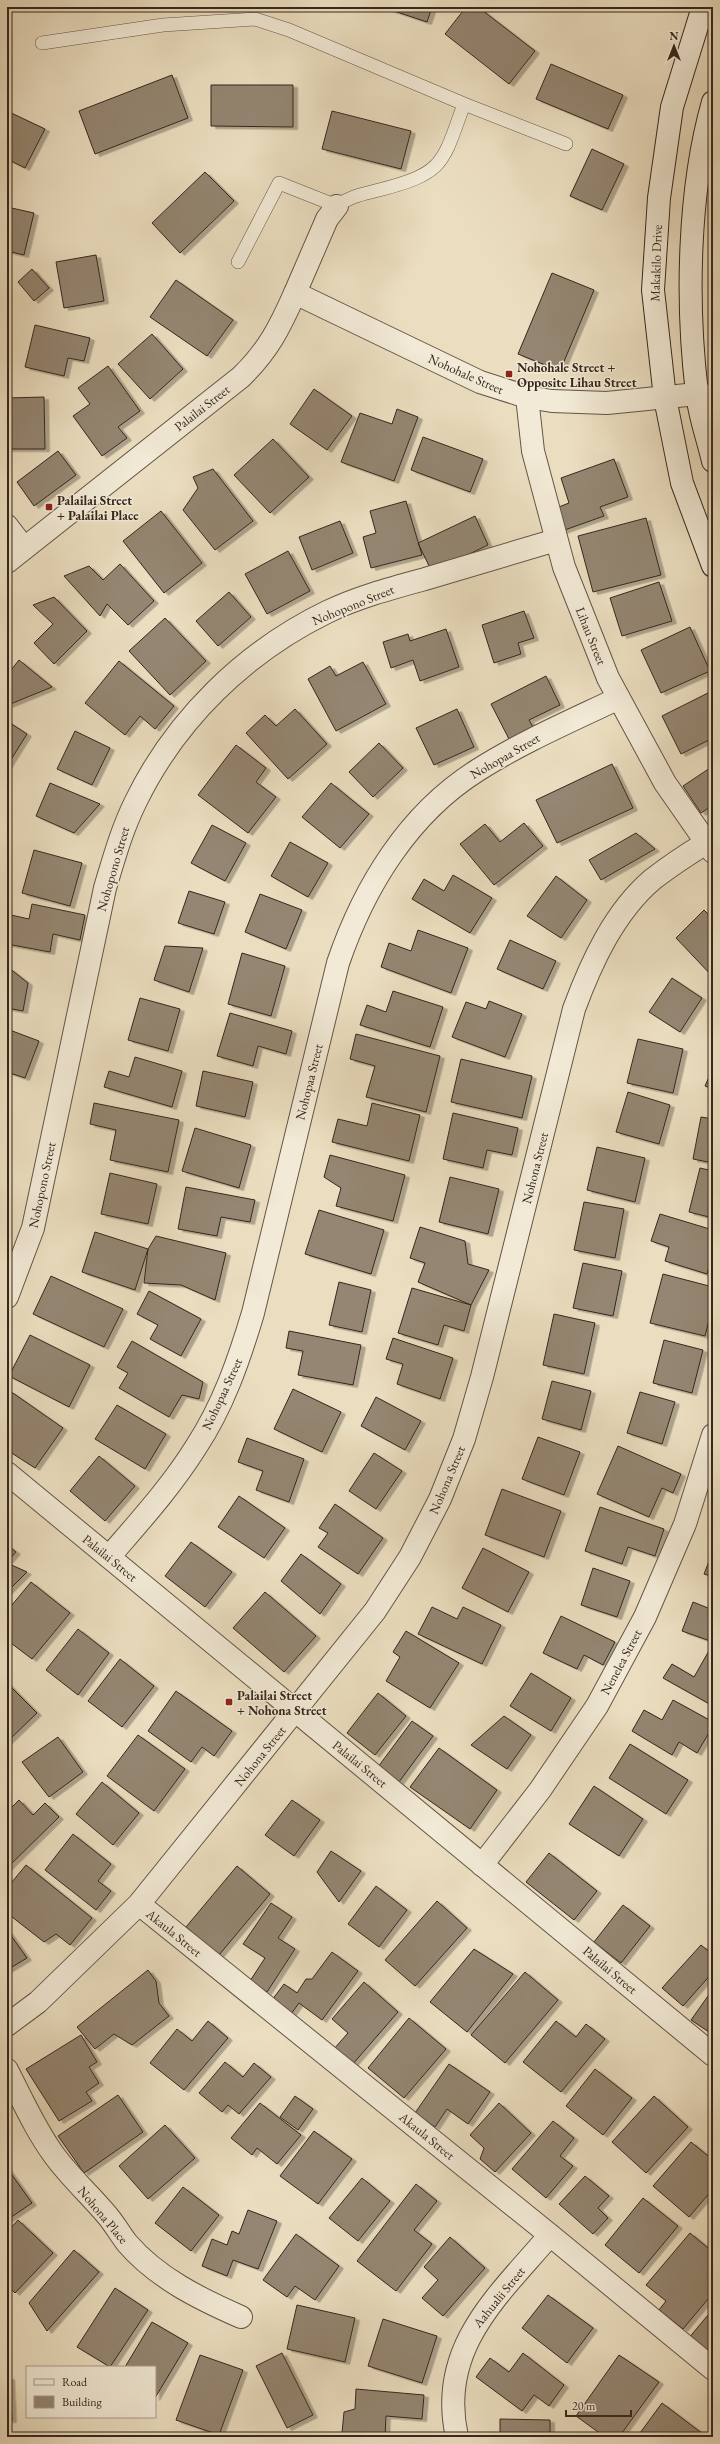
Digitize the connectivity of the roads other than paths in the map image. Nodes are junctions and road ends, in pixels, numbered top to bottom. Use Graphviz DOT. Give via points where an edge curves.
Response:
graph roads {
  1 [pos="703,7"];
  2 [pos="42,43"];
  3 [pos="713,102"];
  4 [pos="464,104"];
  5 [pos="566,144"];
  6 [pos="337,206"];
  7 [pos="238,262"];
  8 [pos="295,293"];
  9 [pos="705,392"];
  10 [pos="527,397"];
  11 [pos="665,398"];
  12 [pos="713,461"];
  13 [pos="7,526"];
  14 [pos="556,540"];
  15 [pos="24,548"];
  16 [pos="7,562"];
  17 [pos="713,566"];
  18 [pos="619,698"];
  19 [pos="710,847"];
  20 [pos="7,1297"];
  21 [pos="713,1435"];
  22 [pos="7,1473"];
  23 [pos="109,1557"];
  24 [pos="296,1711"];
  25 [pos="482,1865"];
  26 [pos="139,1904"];
  27 [pos="7,2025"];
  28 [pos="713,2055"];
  29 [pos="7,2070"];
  30 [pos="550,2235"];
  31 [pos="241,2317"];
  32 [pos="713,2369"];
  33 [pos="457,2437"];
  1 -- 11 [label="street, Makakilo Drive" via="672,107 659,198 653,290"];
  2 -- 4 [label="lane" via="163,25 255,19 289,30"];
  3 -- 9 [label="street" via="694,203 691,295"];
  4 -- 5 [label="lane"];
  4 -- 6 [label="lane" via="448,149 427,174 410,182 351,198"];
  6 -- 7 [label="lane" via="279,183"];
  6 -- 8 [label="street, Palailai Street" via="327,219"];
  8 -- 10 [label="street, Nohohale Street" via="480,382"];
  8 -- 15 [label="street, Palailai Street" via="278,332 241,377"];
  9 -- 11 [label="street, Nohohale Street"];
  9 -- 12 [label="street"];
  10 -- 11 [label="street, Nohohale Street" via="552,401 607,403"];
  10 -- 14 [label="street, Lihau Street" via="533,451"];
  11 -- 17 [label="street, Makakilo Drive" via="682,483"];
  13 -- 15 [label="street"];
  14 -- 18 [label="street, Lihau Street" via="608,678"];
  14 -- 20 [label="street, Nohopono Street" via="370,595 328,612 288,634 250,660 216,690 185,724 139,795 118,844 106,888 33,1228"];
  15 -- 16 [label="street, Palailai Street"];
  18 -- 19 [label="street, Lihau Street" via="665,783"];
  18 -- 23 [label="street, Nohopaa Street" via="511,750 476,771 444,796 416,824 390,855 369,889 351,926 338,963 253,1313 239,1360 220,1405 196,1447 169,1487"];
  19 -- 24 [label="street, Nohona Street" via="652,880 632,902 598,953 584,980 574,1010 482,1377 464,1439 440,1499 410,1557 375,1611"];
  21 -- 25 [label="street, Nenelea Street" via="685,1524 641,1624 597,1706 540,1790"];
  22 -- 23 [label="street, Palailai Street"];
  23 -- 24 [label="street, Palailai Street"];
  24 -- 25 [label="street, Palailai Street"];
  24 -- 26 [label="street, Nohona Street"];
  25 -- 28 [label="street, Palailai Street"];
  26 -- 27 [label="street, Nohona Street" via="38,2002"];
  26 -- 30 [label="street, Akaula Street"];
  29 -- 31 [label="street, Nohona Place" via="33,2122 54,2155 107,2215 128,2244 158,2271 199,2298"];
  30 -- 32 [label="street, Akaula Street"];
  30 -- 33 [label="street, Aahualii Street" via="482,2314 464,2346 455,2381 454,2418"];
}
